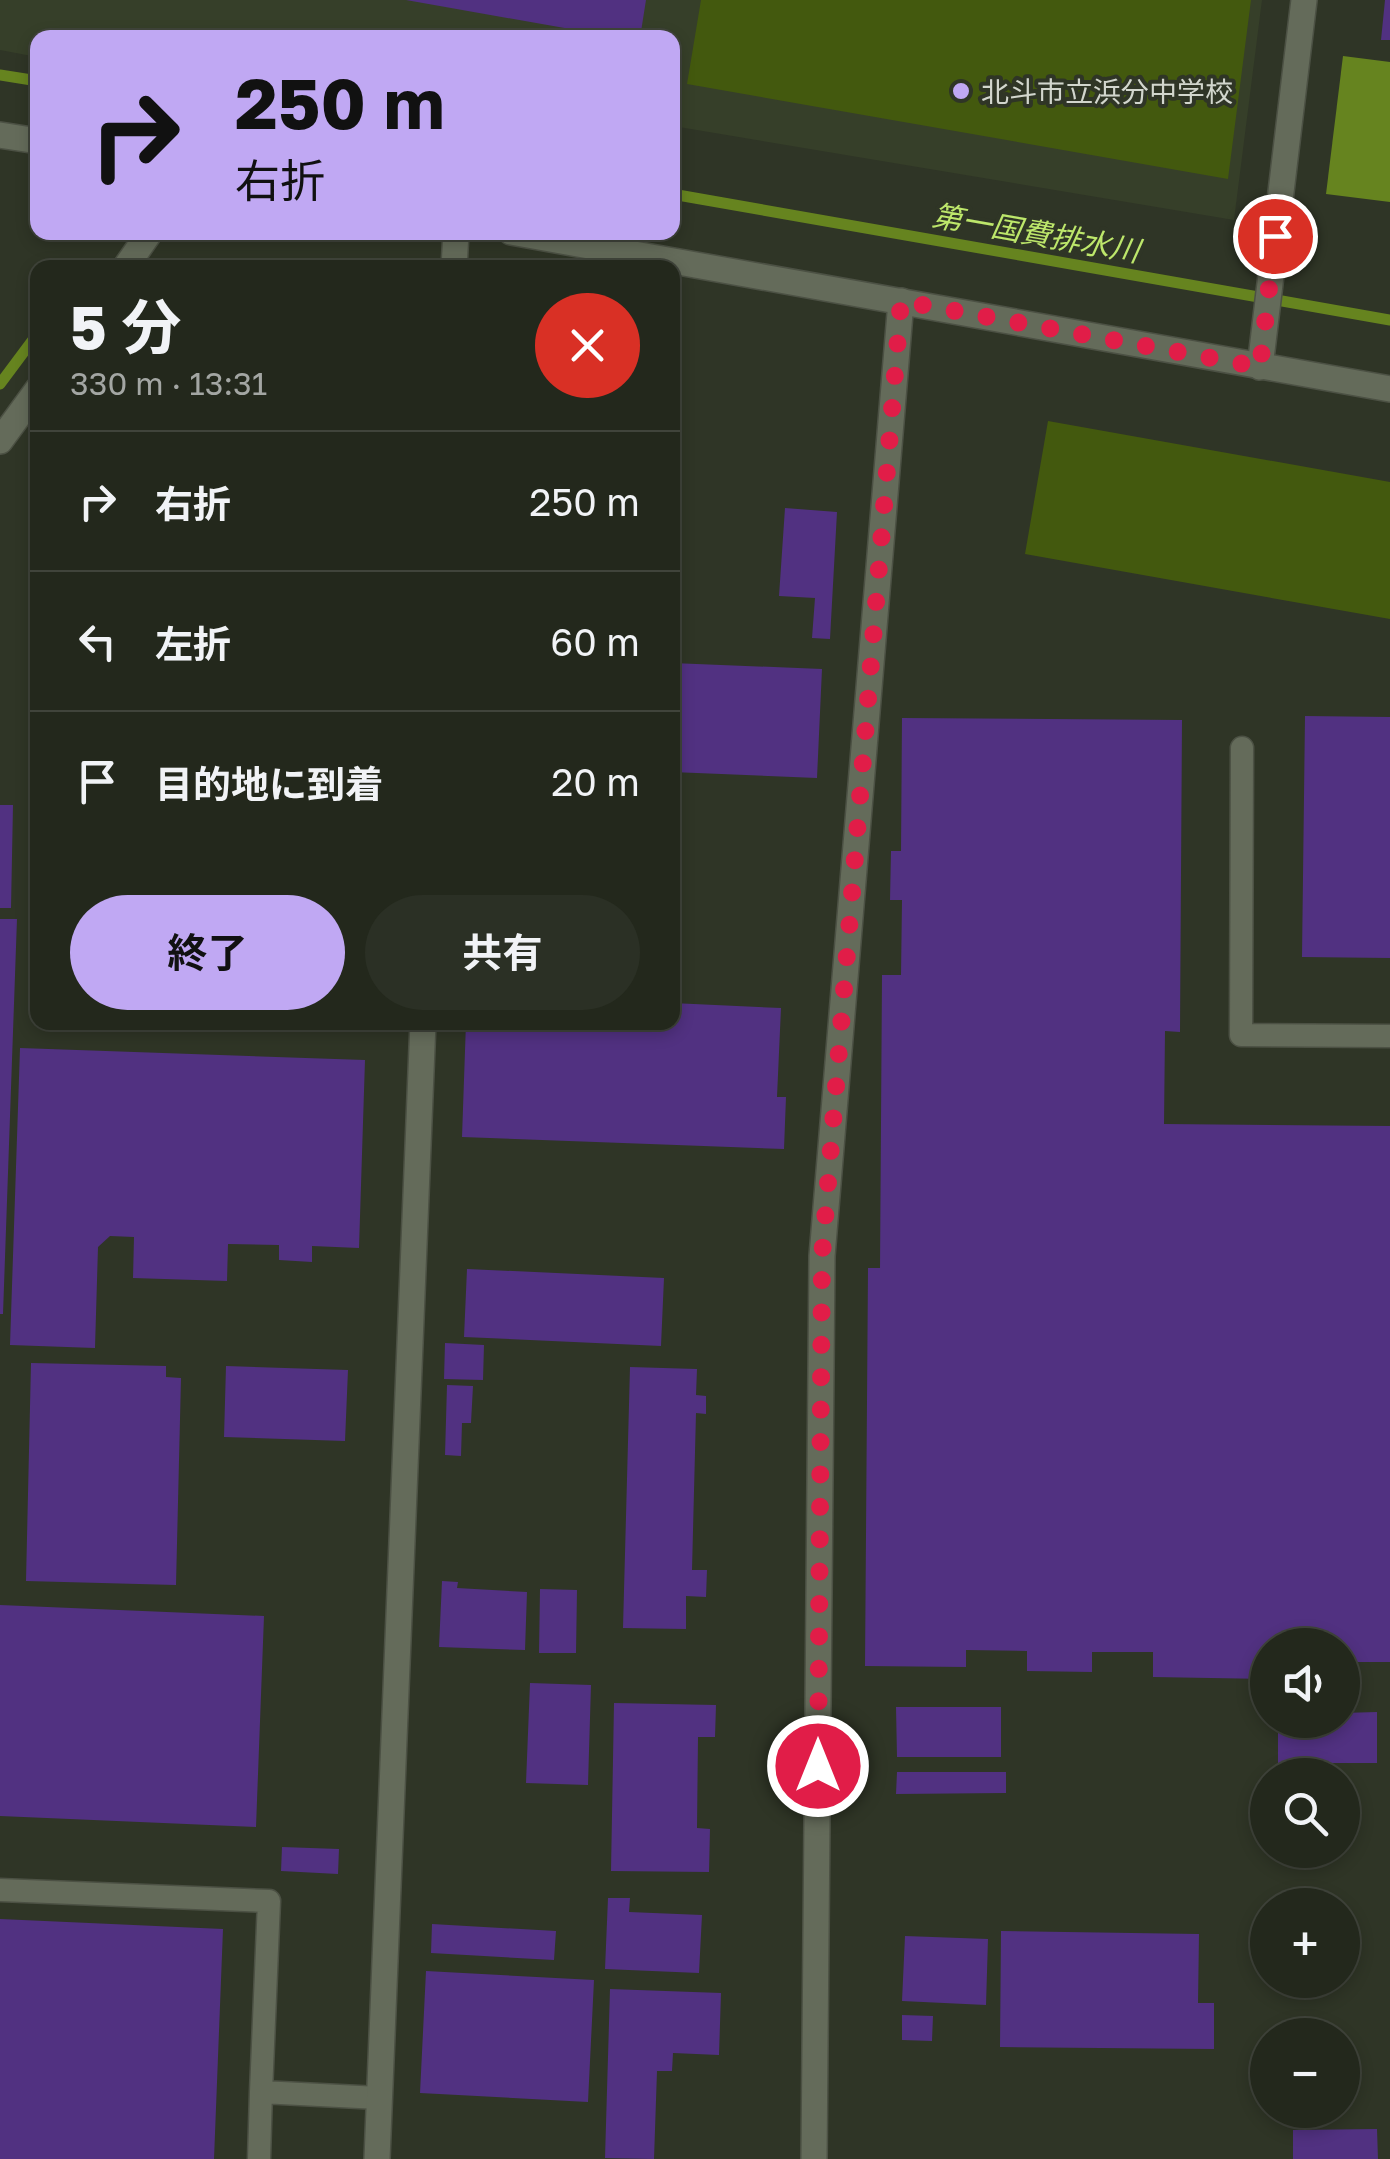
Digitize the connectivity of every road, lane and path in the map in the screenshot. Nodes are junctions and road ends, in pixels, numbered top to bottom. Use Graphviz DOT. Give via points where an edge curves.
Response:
graph roads {
  1 [pos="1304,0"];
  2 [pos="0,135"];
  3 [pos="30,141"];
  4 [pos="556,240"];
  5 [pos="669,260"];
  6 [pos="680,262"];
  7 [pos="901,301"];
  8 [pos="1260,367"];
  9 [pos="1390,390"];
  10 [pos="30,400"];
  11 [pos="0,441"];
  12 [pos="1242,748"];
  13 [pos="423,1030"];
  14 [pos="1390,1036"];
  15 [pos="0,1890"];
  16 [pos="262,2092"];
  17 [pos="379,2098"];
  18 [pos="259,2159"];
  19 [pos="376,2159"];
  20 [pos="814,2159"];
  1 -- 8 [label="street"];
  2 -- 3 [label="street"];
  4 -- 5 [label="street"];
  6 -- 7 [label="street"];
  7 -- 8 [label="street"];
  7 -- 20 [label="street" via="822,1256"];
  8 -- 9 [label="street"];
  10 -- 11 [label="street"];
  12 -- 14 [label="lane" via="1241,1035"];
  13 -- 17 [label="street"];
  15 -- 16 [label="lane" via="269,1901"];
  16 -- 17 [label="lane"];
  16 -- 18 [label="lane"];
  17 -- 19 [label="street"];
}
